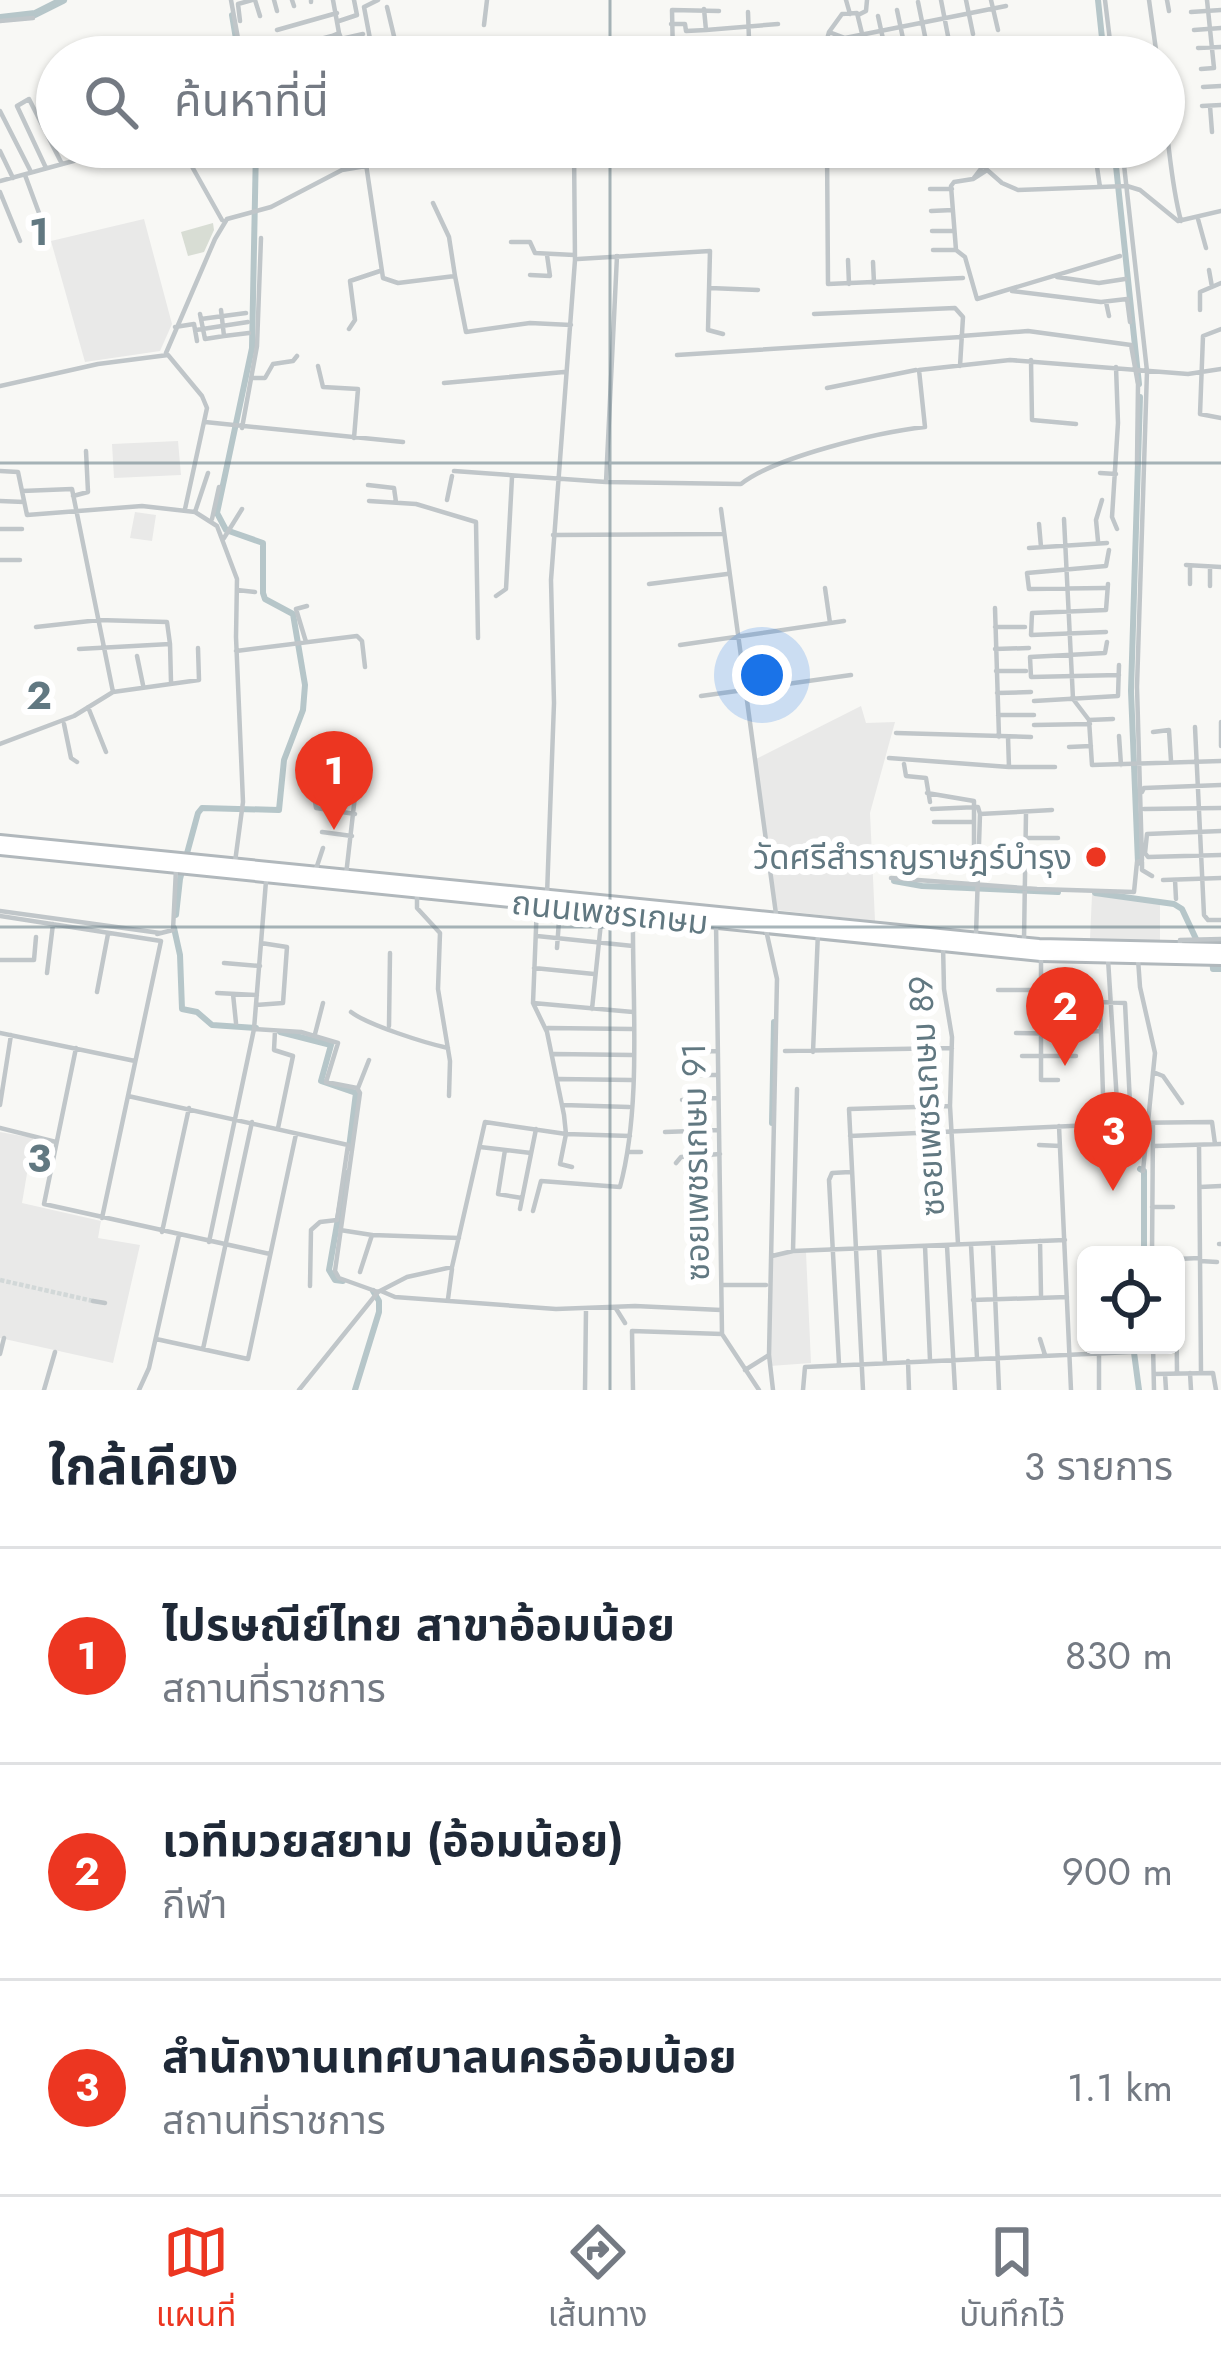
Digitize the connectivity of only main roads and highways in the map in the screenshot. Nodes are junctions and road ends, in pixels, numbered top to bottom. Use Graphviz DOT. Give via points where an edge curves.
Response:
graph roads {
  1 [pos="0,845"];
  2 [pos="182,865"];
  3 [pos="1215,951"];
  4 [pos="1068,952"];
  5 [pos="1130,956"];
  1 -- 2 [label="main road, ถนนเพชรเกษม"];
  2 -- 4 [label="main road, ถนนเพชรเกษม" via="235,864"];
  2 -- 4 [label="main road, ถนนเพชรเกษม"];
  3 -- 5 [label="main road, ถนนเพชรเกษม"];
  3 -- 5 [label="main road, ถนนเพชรเกษม" via="1184,945"];
  4 -- 5 [label="main road, ถนนเพชรเกษม"];
}
